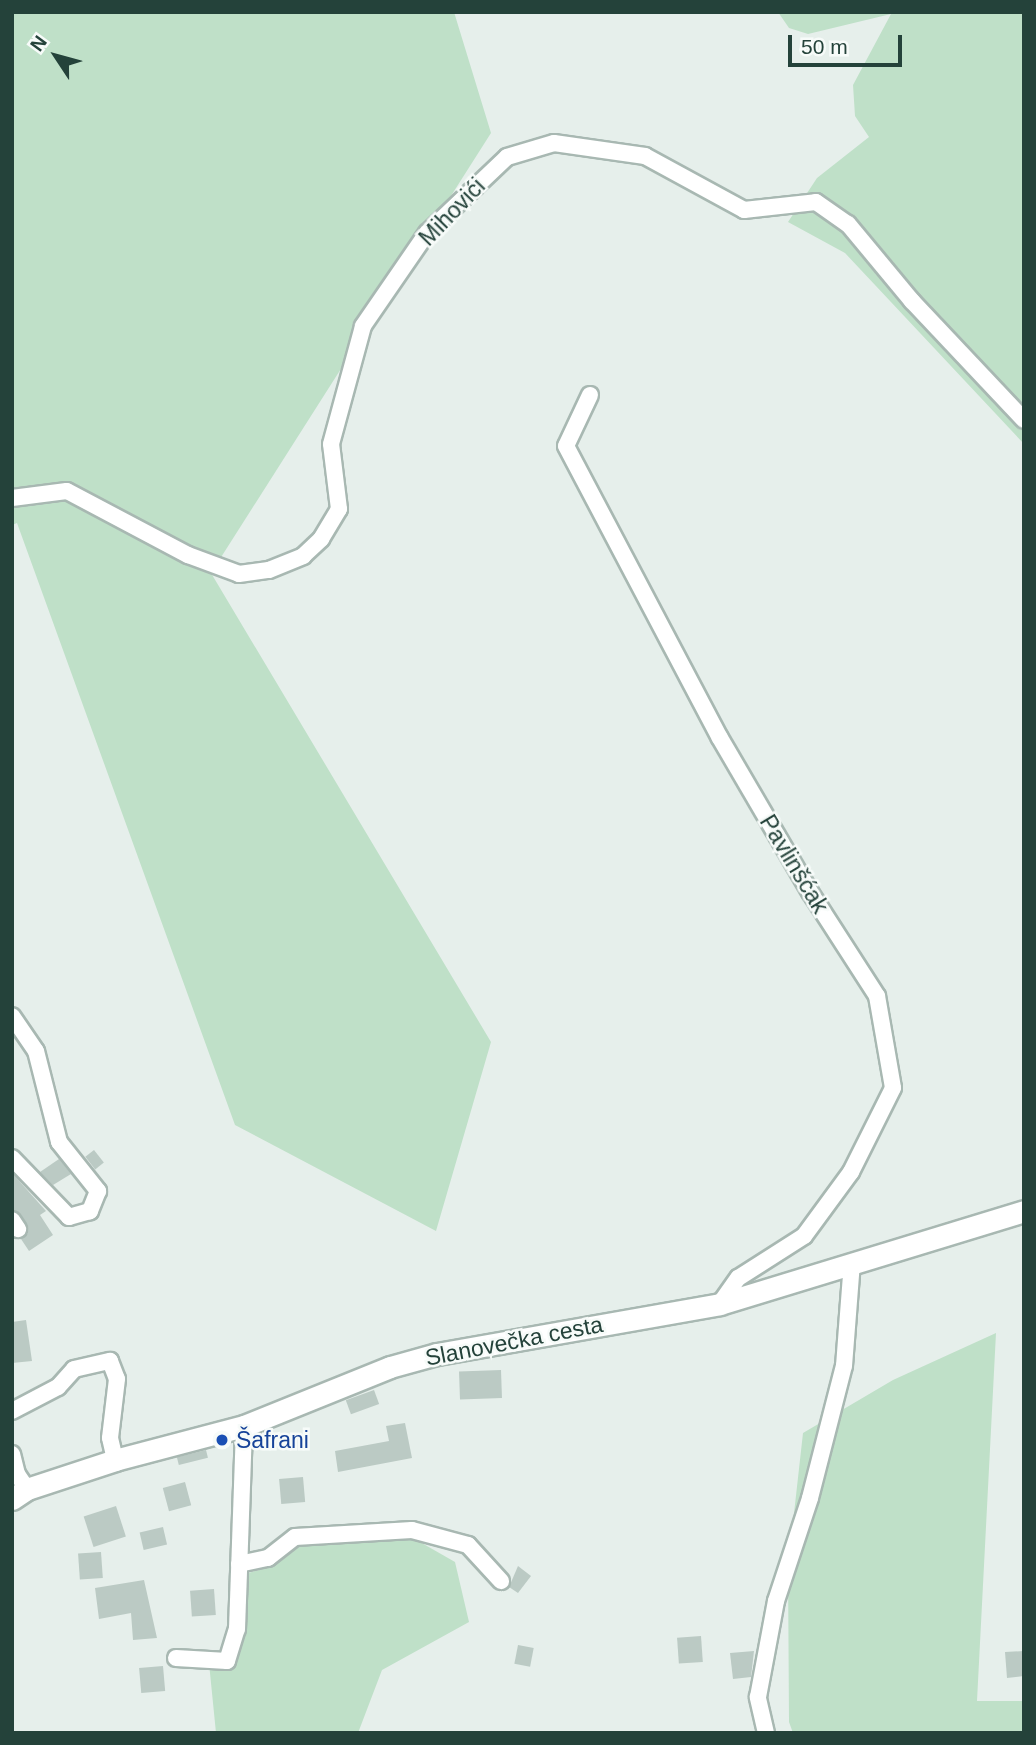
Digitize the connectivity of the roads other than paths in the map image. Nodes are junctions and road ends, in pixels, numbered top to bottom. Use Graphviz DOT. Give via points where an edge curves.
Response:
graph roads {
  1 [pos="590,395"];
  2 [pos="1024,420"];
  3 [pos="12,498"];
  4 [pos="12,1016"];
  5 [pos="12,1158"];
  6 [pos="1024,1211"];
  7 [pos="852,1264"];
  8 [pos="720,1304"];
  9 [pos="12,1411"];
  10 [pos="244,1426"];
  11 [pos="12,1454"];
  12 [pos="115,1461"];
  13 [pos="19,1494"];
  14 [pos="239,1564"];
  15 [pos="501,1581"];
  16 [pos="176,1658"];
  17 [pos="766,1733"];
  1 -- 8 [label="street, Pavlinšćak" via="566,446 720,738 877,996 893,1088 851,1172 804,1236 738,1278"];
  2 -- 3 [label="street, Mihovići" via="912,301 848,224 816,202 744,210 645,156 554,143 507,157 427,233 363,326 331,444 339,509 321,539 303,556 269,570 239,574 188,555 67,491"];
  4 -- 5 [label="street" via="36,1051 59,1142 98,1191 90,1211 69,1217"];
  6 -- 7 [label="street, Slanovečka cesta"];
  7 -- 8 [label="street, Slanovečka cesta"];
  7 -- 17 [label="street" via="844,1366 810,1498 776,1601 758,1697"];
  8 -- 10 [label="street, Slanovečka cesta" via="437,1354 390,1367"];
  9 -- 12 [label="street" via="58,1387 74,1369 110,1361 117,1379 110,1438"];
  10 -- 12 [label="street, Slanovečka cesta"];
  10 -- 14 [label="street"];
  11 -- 13 [label="street"];
  12 -- 13 [label="street, Slanovečka cesta"];
  14 -- 15 [label="street" via="268,1558 295,1537 412,1530 468,1545"];
  14 -- 16 [label="street" via="237,1629 227,1661"];
}
